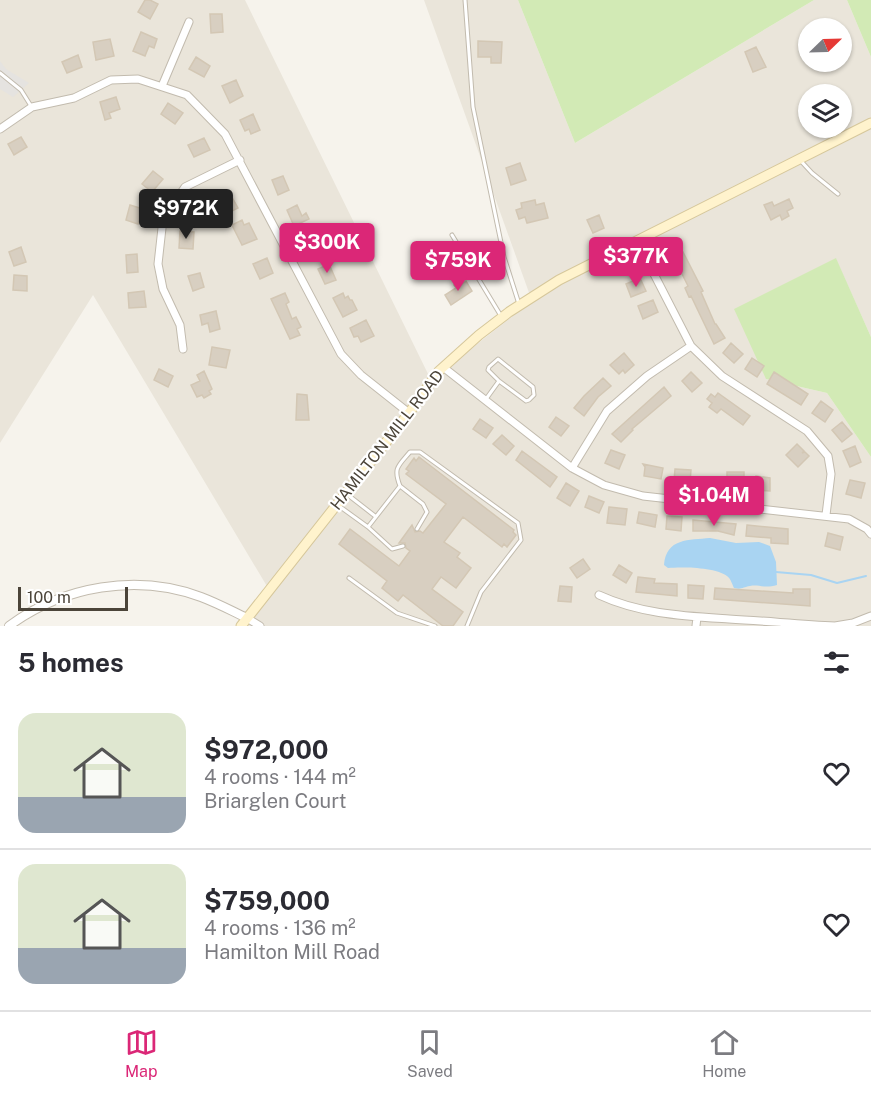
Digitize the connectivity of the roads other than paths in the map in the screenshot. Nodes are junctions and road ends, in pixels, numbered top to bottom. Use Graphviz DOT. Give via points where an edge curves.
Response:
graph roads {
  1 [pos="465,0"];
  2 [pos="189,22"];
  3 [pos="0,73"];
  4 [pos="162,86"];
  5 [pos="32,107"];
  6 [pos="871,123"];
  7 [pos="0,129"];
  8 [pos="799,159"];
  9 [pos="240,160"];
  10 [pos="838,194"];
  11 [pos="452,235"];
  12 [pos="637,241"];
  13 [pos="519,306"];
  14 [pos="502,318"];
  15 [pos="692,346"];
  16 [pos="183,349"];
  17 [pos="443,367"];
  18 [pos="499,381"];
  19 [pos="485,400"];
  20 [pos="409,414"];
  21 [pos="572,468"];
  22 [pos="399,486"];
  23 [pos="346,493"];
  24 [pos="337,505"];
  25 [pos="826,515"];
  26 [pos="375,516"];
  27 [pos="368,527"];
  28 [pos="417,529"];
  29 [pos="871,534"];
  30 [pos="403,546"];
  31 [pos="350,578"];
  32 [pos="599,595"];
  33 [pos="871,616"];
  34 [pos="697,617"];
  35 [pos="244,622"];
  36 [pos="811,625"];
  37 [pos="9,626"];
  38 [pos="260,626"];
  39 [pos="435,626"];
  40 [pos="467,626"];
  41 [pos="696,626"];
  1 -- 13 [label="lane" via="476,123 508,273"];
  2 -- 4 [label="street"];
  3 -- 5 [label="lane" via="21,90"];
  4 -- 5 [label="street" via="138,79 111,80 74,98"];
  4 -- 9 [label="street" via="187,95 225,134"];
  5 -- 7 [label="street"];
  6 -- 8 [label="main road, HAMILTON MILL ROAD"];
  8 -- 10 [label="lane"];
  8 -- 12 [label="main road, HAMILTON MILL ROAD"];
  9 -- 16 [label="street" via="185,187 163,219 158,264 163,289 180,325"];
  9 -- 20 [label="street" via="341,354"];
  11 -- 14 [label="lane"];
  12 -- 13 [label="main road, HAMILTON MILL ROAD" via="559,280"];
  12 -- 15 [label="street"];
  13 -- 14 [label="main road, HAMILTON MILL ROAD"];
  14 -- 17 [label="main road, HAMILTON MILL ROAD"];
  15 -- 21 [label="street" via="647,376 607,411"];
  15 -- 25 [label="street" via="722,376 818,441 828,456 831,474"];
  17 -- 19 [label="street"];
  17 -- 20 [label="main road, HAMILTON MILL ROAD"];
  18 -- 18 [label="lane" via="488,370 498,359 533,387 534,395 526,401"];
  18 -- 19 [label="lane"];
  19 -- 21 [label="street"];
  20 -- 23 [label="main road, HAMILTON MILL ROAD"];
  21 -- 25 [label="street" via="604,485 643,496"];
  22 -- 26 [label="lane"];
  22 -- 28 [label="lane" via="423,504 427,512"];
  22 -- 40 [label="lane" via="397,467 410,452 420,452 518,523 521,540 481,592"];
  23 -- 24 [label="main road, HAMILTON MILL ROAD"];
  23 -- 26 [label="lane"];
  24 -- 27 [label="lane"];
  24 -- 35 [label="main road, HAMILTON MILL ROAD"];
  25 -- 29 [label="street" via="849,519"];
  26 -- 27 [label="lane"];
  27 -- 30 [label="lane" via="392,549"];
  31 -- 39 [label="lane" via="397,613"];
  32 -- 34 [label="street" via="639,610"];
  33 -- 36 [label="street" via="835,626"];
  34 -- 36 [label="street"];
  34 -- 41 [label="street"];
  35 -- 37 [label="street" via="222,606 191,594 122,586 69,594"];
  35 -- 38 [label="street"];
}
